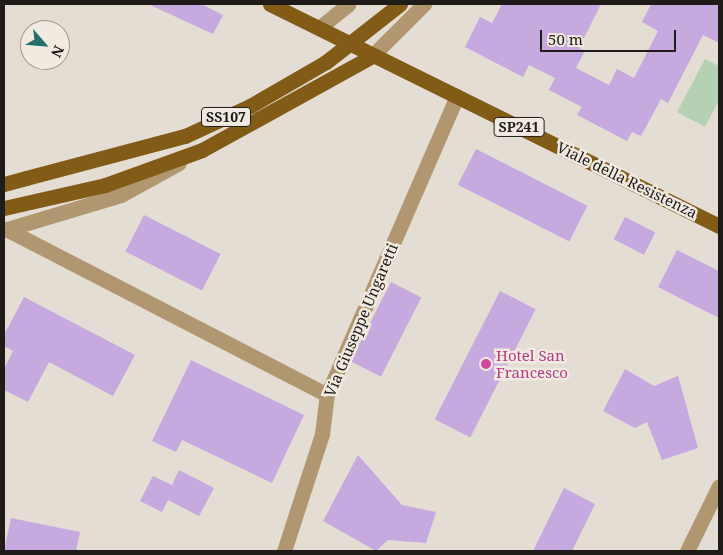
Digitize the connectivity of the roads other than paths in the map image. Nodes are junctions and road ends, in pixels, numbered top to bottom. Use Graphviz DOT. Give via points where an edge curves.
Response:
graph roads {
  1 [pos="270,4"];
  2 [pos="349,4"];
  3 [pos="400,4"];
  4 [pos="424,4"];
  5 [pos="319,28"];
  6 [pos="372,56"];
  7 [pos="457,96"];
  8 [pos="202,150"];
  9 [pos="4,184"];
  10 [pos="4,208"];
  11 [pos="719,226"];
  12 [pos="5,230"];
  13 [pos="327,395"];
  14 [pos="719,486"];
  15 [pos="284,551"];
  16 [pos="688,551"];
  1 -- 5 [label="main road, SP241"];
  2 -- 5 [label="street"];
  3 -- 9 [label="main road, SS107, bridge" via="326,62 218,121 185,136"];
  4 -- 6 [label="street"];
  5 -- 6 [label="main road, Viale della Resistenza / SP241"];
  6 -- 7 [label="main road, Viale della Resistenza / SP241"];
  6 -- 8 [label="main road"];
  7 -- 11 [label="main road, Viale della Resistenza / SP241"];
  7 -- 13 [label="street, Via Giuseppe Ungaretti"];
  8 -- 10 [label="main road" via="105,185"];
  8 -- 12 [label="street" via="121,195"];
  12 -- 13 [label="street"];
  13 -- 15 [label="street, Via Giuseppe Ungaretti" via="322,434"];
  14 -- 16 [label="street"];
}
